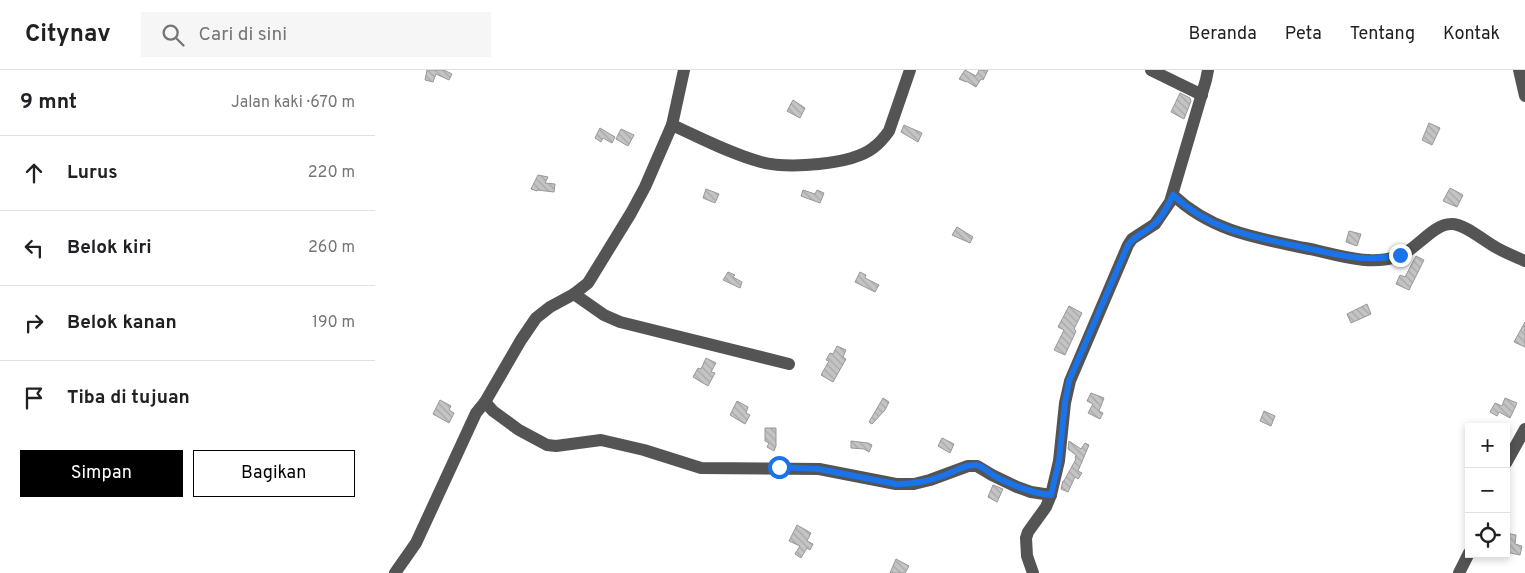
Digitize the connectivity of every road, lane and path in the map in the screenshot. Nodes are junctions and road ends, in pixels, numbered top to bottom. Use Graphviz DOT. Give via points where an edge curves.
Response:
graph roads {
  1 [pos="684,70"];
  2 [pos="910,70"];
  3 [pos="1151,70"];
  4 [pos="1208,70"];
  5 [pos="1519,70"];
  6 [pos="1202,95"];
  7 [pos="1525,96"];
  8 [pos="672,125"];
  9 [pos="1173,195"];
  10 [pos="1525,261"];
  11 [pos="574,294"];
  12 [pos="789,364"];
  13 [pos="485,402"];
  14 [pos="1525,429"];
  15 [pos="1510,456"];
  16 [pos="1051,495"];
  17 [pos="1466,558"];
  18 [pos="395,573"];
  19 [pos="1033,573"];
  20 [pos="1459,573"];
  1 -- 8 [label="street"];
  2 -- 8 [label="street" via="883,140 873,149 839,162 768,164"];
  3 -- 6 [label="street"];
  4 -- 6 [label="street"];
  5 -- 7 [label="street"];
  6 -- 9 [label="street"];
  8 -- 11 [label="street" via="631,213 595,272"];
  9 -- 10 [label="street" via="1201,215 1247,236 1347,258 1375,260 1400,255 1435,230 1451,224 1459,225"];
  9 -- 16 [label="street" via="1158,220 1128,245 1072,373"];
  11 -- 12 [label="street" via="603,316 620,322"];
  11 -- 13 [label="street" via="536,318"];
  13 -- 16 [label="street" via="519,430 547,444 601,440 701,468 819,469 896,484 914,484 977,466 1017,487"];
  13 -- 18 [label="street" via="471,421 415,543"];
  14 -- 15 [label="street"];
  16 -- 19 [label="street" via="1025,538"];
  17 -- 20 [label="street"];
}
